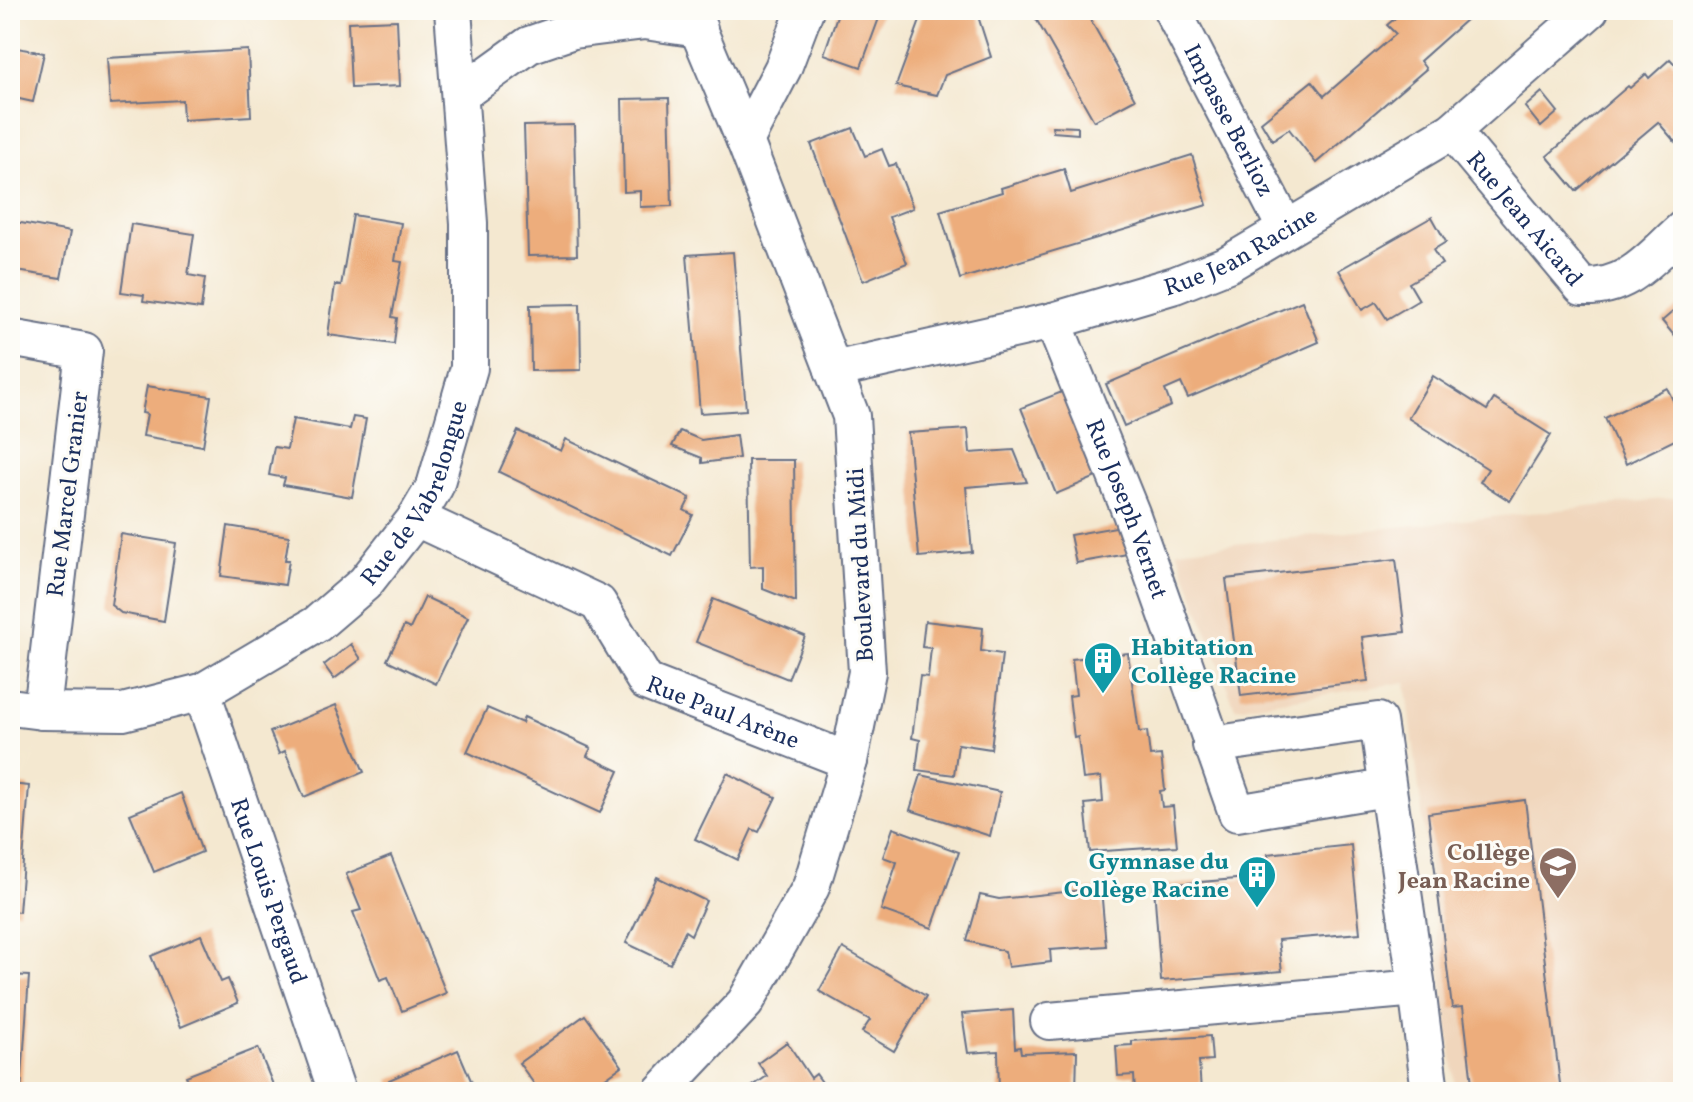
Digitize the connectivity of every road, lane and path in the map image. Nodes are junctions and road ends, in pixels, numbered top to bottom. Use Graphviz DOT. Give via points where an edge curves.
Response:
graph roads {
  1 [pos="453,10"];
  2 [pos="805,10"];
  3 [pos="1172,10"];
  4 [pos="1590,10"];
  5 [pos="695,20"];
  6 [pos="461,94"];
  7 [pos="1452,131"];
  8 [pos="745,141"];
  9 [pos="1286,229"];
  10 [pos="1683,229"];
  11 [pos="1053,321"];
  12 [pos="10,338"];
  13 [pos="833,370"];
  14 [pos="416,518"];
  15 [pos="202,692"];
  16 [pos="26,709"];
  17 [pos="1211,745"];
  18 [pos="849,761"];
  19 [pos="1386,788"];
  20 [pos="1417,988"];
  21 [pos="1049,1021"];
  22 [pos="337,1092"];
  23 [pos="661,1092"];
  24 [pos="1430,1092"];
  1 -- 6 [label="street, Rue de Vabrelongue"];
  2 -- 8 [label="street" via="783,68"];
  3 -- 9 [label="street, Impasse Berlioz"];
  4 -- 7 [label="street, Rue Jean Racine"];
  5 -- 6 [label="street" via="573,30 529,45"];
  5 -- 8 [label="street, Boulevard du Midi"];
  6 -- 14 [label="street, Rue de Vabrelongue" via="469,223 469,368 435,486"];
  7 -- 9 [label="street, Rue Jean Racine"];
  7 -- 10 [label="street, Rue Jean Aicard" via="1582,287 1604,288 1625,280"];
  8 -- 13 [label="street, Boulevard du Midi"];
  9 -- 11 [label="street, Rue Jean Racine" via="1175,285"];
  11 -- 13 [label="street, Rue Jean Racine"];
  11 -- 17 [label="street, Rue Joseph Vernet" via="1131,513"];
  12 -- 16 [label="street, Rue Marcel Granier" via="84,351"];
  13 -- 18 [label="street, Boulevard du Midi" via="851,416 867,672"];
  14 -- 15 [label="street, Rue de Vabrelongue" via="365,583 317,624"];
  14 -- 18 [label="street, Rue Paul Arène" via="598,603 646,682"];
  15 -- 16 [label="street, Rue de Vabrelongue" via="123,712"];
  15 -- 22 [label="street, Rue Louis Pergaud"];
  17 -- 19 [label="street, Rue Joseph Vernet" via="1237,813"];
  17 -- 19 [label="street" via="1378,721"];
  18 -- 23 [label="street, Boulevard du Midi" via="804,900 745,1003"];
  19 -- 20 [label="street"];
  20 -- 21 [label="street"];
  20 -- 24 [label="street"];
}
